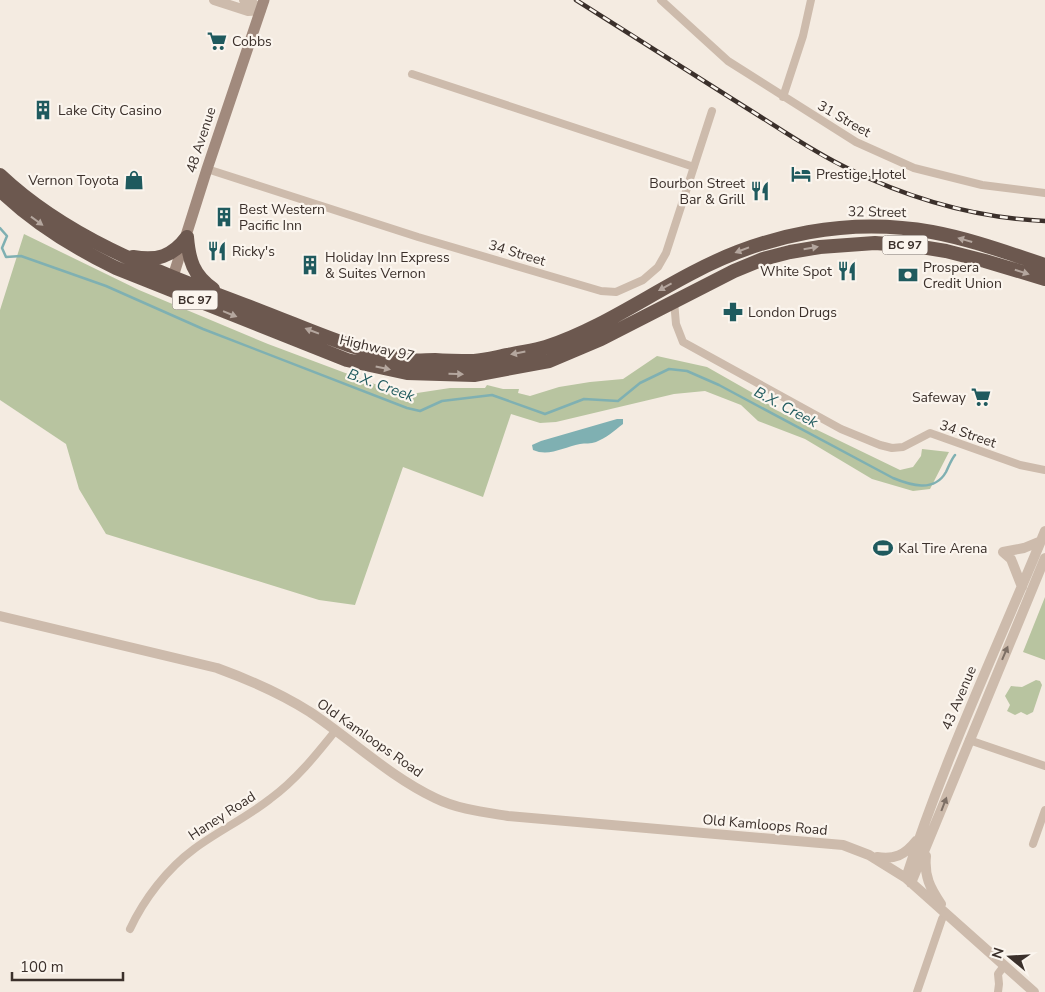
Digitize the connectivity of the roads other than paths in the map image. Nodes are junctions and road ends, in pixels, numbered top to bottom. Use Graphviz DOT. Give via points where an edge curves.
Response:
graph roads {
  1 [pos="214,0"];
  2 [pos="244,0"];
  3 [pos="661,0"];
  4 [pos="811,0"];
  5 [pos="262,5"];
  6 [pos="412,74"];
  7 [pos="783,97"];
  8 [pos="712,110"];
  9 [pos="694,166"];
  10 [pos="207,169"];
  11 [pos="0,175"];
  12 [pos="0,190"];
  13 [pos="1045,193"];
  14 [pos="875,227"];
  15 [pos="186,237"];
  16 [pos="875,243"];
  17 [pos="118,254"];
  18 [pos="708,264"];
  19 [pos="1045,265"];
  20 [pos="1045,279"];
  21 [pos="171,284"];
  22 [pos="224,297"];
  23 [pos="674,301"];
  24 [pos="1045,470"];
  25 [pos="1043,536"];
  26 [pos="1045,558"];
  27 [pos="1022,587"];
  28 [pos="0,616"];
  29 [pos="336,730"];
  30 [pos="969,740"];
  31 [pos="1045,766"];
  32 [pos="1045,810"];
  33 [pos="919,837"];
  34 [pos="1033,844"];
  35 [pos="926,849"];
  36 [pos="868,855"];
  37 [pos="908,881"];
  38 [pos="949,916"];
  39 [pos="130,929"];
  40 [pos="1004,966"];
  41 [pos="917,992"];
  42 [pos="998,992"];
  43 [pos="1034,992"];
  1 -- 5 [label="street" via="248,11"];
  2 -- 5 [label="street"];
  3 -- 7 [label="street, 31 Street" via="728,61"];
  4 -- 7 [label="street"];
  5 -- 10 [label="main road, 48 Avenue"];
  6 -- 9 [label="street"];
  7 -- 13 [label="street, 31 Street" via="856,142 914,168 982,186"];
  8 -- 9 [label="street, 34 Street"];
  9 -- 10 [label="street, 34 Street" via="666,253 658,267 643,280 616,292 600,291 518,267"];
  10 -- 15 [label="main road, 48 Avenue"];
  11 -- 17 [label="highway, Highway 97 / BC 97" via="51,216"];
  12 -- 21 [label="highway, Highway 97 / BC 97, one-way" via="35,220 82,251 116,268"];
  14 -- 16 [label="street"];
  14 -- 18 [label="highway, 32 Street / BC 97, one-way" via="791,235 762,242"];
  19 -- 14 [label="highway, 32 Street / BC 97, one-way" via="932,232"];
  15 -- 17 [label="highway" via="170,254 159,258"];
  15 -- 21 [label="main road, 48 Avenue"];
  15 -- 22 [label="highway" via="194,272"];
  16 -- 20 [label="highway, BC 97, one-way" via="946,251"];
  23 -- 16 [label="highway, Highway 97 / BC 97, one-way" via="728,274 790,252"];
  17 -- 21 [label="highway, Highway 97 / BC 97"];
  18 -- 22 [label="highway, Highway 97 / BC 97, one-way" via="596,326 545,347 477,361 408,360 348,346"];
  21 -- 22 [label="highway, Highway 97 / BC 97"];
  21 -- 23 [label="highway, Highway 97 / BC 97, one-way" via="347,360 426,374 474,375 549,361 601,339"];
  23 -- 24 [label="street, 34 Street" via="676,324 683,342 841,429 892,448 903,447 930,433 1020,465"];
  25 -- 27 [label="street, 43 Avenue"];
  25 -- 27 [label="street" via="1024,548 1003,552 1011,559"];
  30 -- 26 [label="street, 43 Avenue, one-way"];
  27 -- 33 [label="street, 43 Avenue" via="959,732"];
  28 -- 29 [label="street, Old Kamloops Road" via="217,668 280,694"];
  29 -- 36 [label="street, Old Kamloops Road" via="401,779 436,799 464,809 508,816 843,845"];
  29 -- 39 [label="street, Haney Road" via="308,765 276,795 178,862"];
  30 -- 31 [label="street"];
  35 -- 30 [label="street, 43 Avenue, one-way"];
  32 -- 34 [label="street"];
  33 -- 36 [label="street" via="900,855 886,858"];
  33 -- 37 [label="street, 43 Avenue"];
  35 -- 37 [label="street, 43 Avenue"];
  35 -- 38 [label="street" via="926,877"];
  36 -- 37 [label="street, Old Kamloops Road"];
  37 -- 38 [label="street, Old Kamloops Road"];
  38 -- 40 [label="street"];
  38 -- 41 [label="street" via="942,920"];
  40 -- 42 [label="street" via="998,974"];
  40 -- 43 [label="street"];
}
